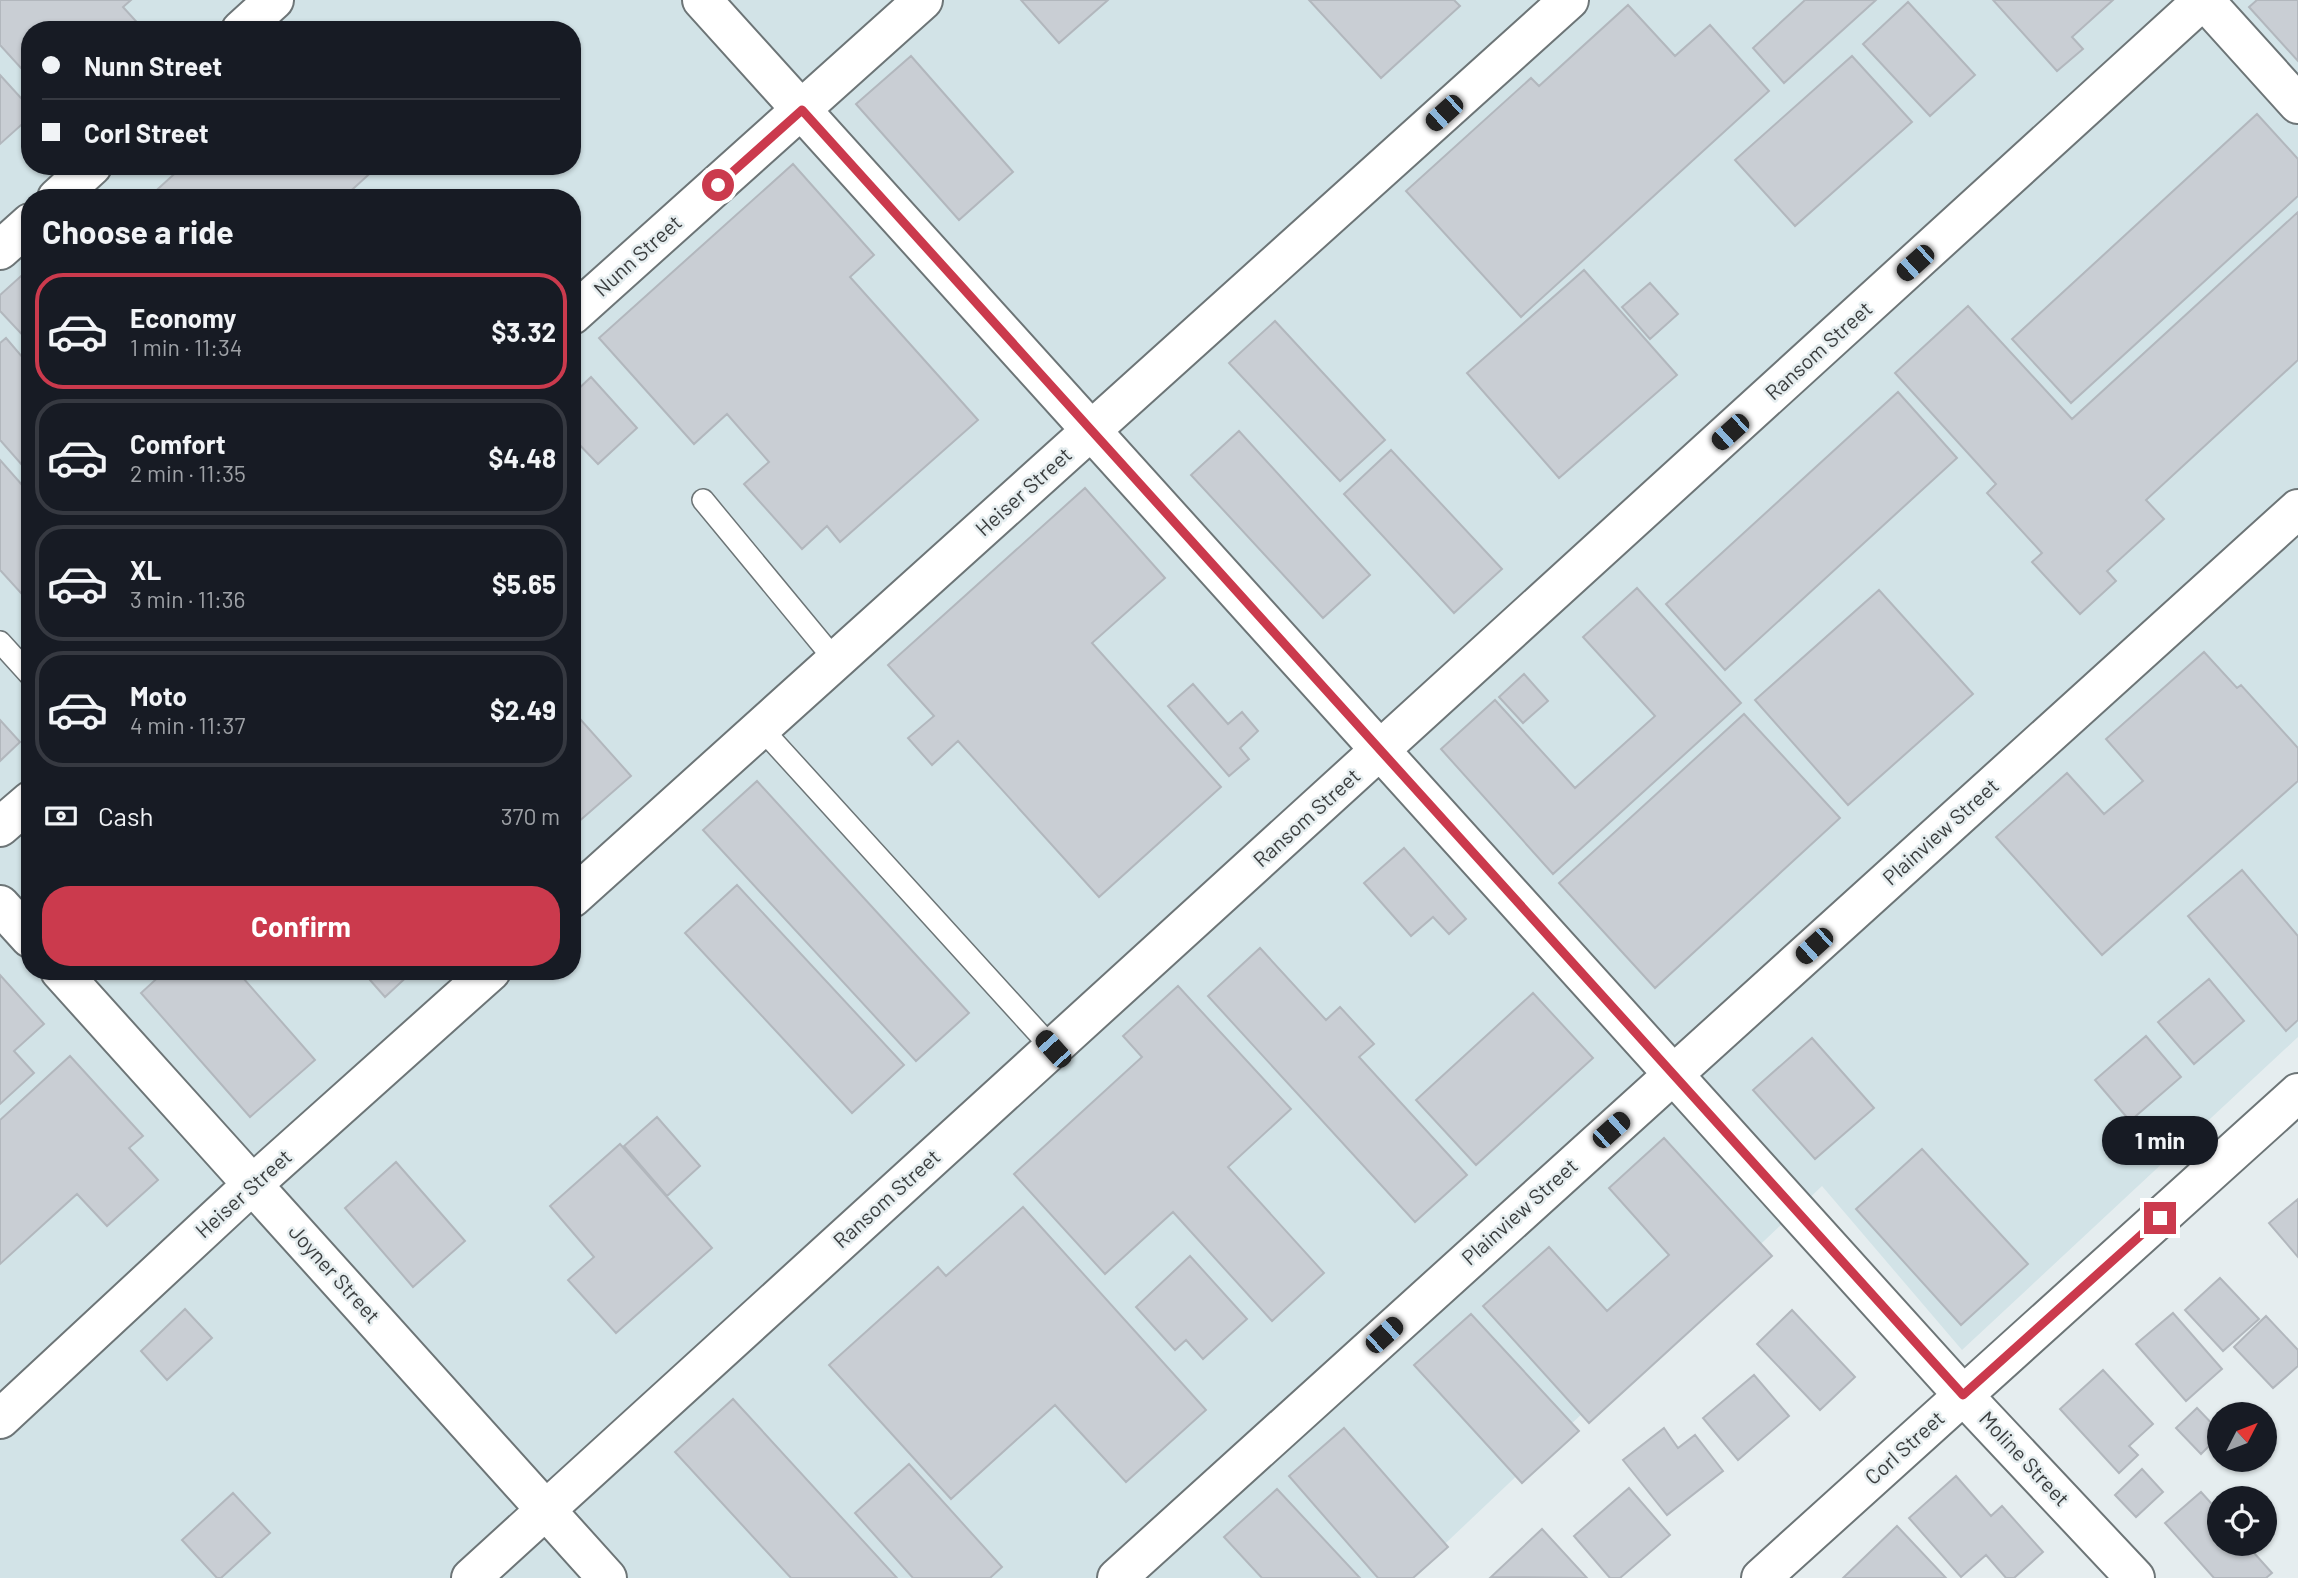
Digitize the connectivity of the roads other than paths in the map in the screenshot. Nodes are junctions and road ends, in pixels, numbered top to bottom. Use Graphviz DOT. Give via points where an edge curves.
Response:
graph roads {
  1 [pos="274,0"];
  2 [pos="702,0"];
  3 [pos="923,0"];
  4 [pos="1569,0"];
  5 [pos="2203,0"];
  6 [pos="251,21"];
  7 [pos="2298,104"];
  8 [pos="802,110"];
  9 [pos="82,175"];
  10 [pos="67,189"];
  11 [pos="21,231"];
  12 [pos="0,250"];
  13 [pos="581,307"];
  14 [pos="1092,431"];
  15 [pos="703,500"];
  16 [pos="2298,509"];
  17 [pos="0,642"];
  18 [pos="836,661"];
  19 [pos="21,665"];
  20 [pos="761,728"];
  21 [pos="1380,751"];
  22 [pos="21,809"];
  23 [pos="0,827"];
  24 [pos="581,890"];
  25 [pos="0,905"];
  26 [pos="21,928"];
  27 [pos="68,980"];
  28 [pos="481,980"];
  29 [pos="1053,1049"];
  30 [pos="1673,1074"];
  31 [pos="2298,1093"];
  32 [pos="253,1184"];
  33 [pos="1963,1395"];
  34 [pos="0,1419"];
  35 [pos="545,1510"];
  36 [pos="471,1578"];
  37 [pos="607,1578"];
  38 [pos="1117,1578"];
  39 [pos="1761,1578"];
  40 [pos="2136,1578"];
  1 -- 6 [label="street"];
  2 -- 8 [label="street, Moline Street"];
  3 -- 8 [label="street, Nunn Street"];
  4 -- 14 [label="street, Heiser Street"];
  5 -- 7 [label="street"];
  5 -- 21 [label="street, Ransom Street"];
  8 -- 13 [label="street, Nunn Street"];
  8 -- 14 [label="street, Moline Street"];
  9 -- 10 [label="street"];
  11 -- 12 [label="street"];
  14 -- 18 [label="street, Heiser Street"];
  14 -- 21 [label="street, Moline Street"];
  15 -- 18 [label="lane"];
  16 -- 30 [label="street, Plainview Street"];
  17 -- 19 [label="lane"];
  18 -- 20 [label="street, Heiser Street"];
  20 -- 24 [label="street, Heiser Street"];
  20 -- 29 [label="lane"];
  21 -- 29 [label="street, Ransom Street"];
  21 -- 30 [label="street, Moline Street"];
  22 -- 23 [label="street"];
  25 -- 26 [label="street"];
  27 -- 32 [label="street, Joyner Street"];
  28 -- 32 [label="street, Heiser Street"];
  29 -- 35 [label="street, Ransom Street"];
  30 -- 33 [label="street, Moline Street"];
  30 -- 38 [label="street, Plainview Street"];
  31 -- 33 [label="street, Corl Street"];
  32 -- 34 [label="street, Heiser Street"];
  32 -- 35 [label="street, Joyner Street"];
  33 -- 39 [label="street, Corl Street"];
  33 -- 40 [label="street, Moline Street"];
  35 -- 36 [label="street, Ransom Street"];
  35 -- 37 [label="street, Joyner Street"];
}
